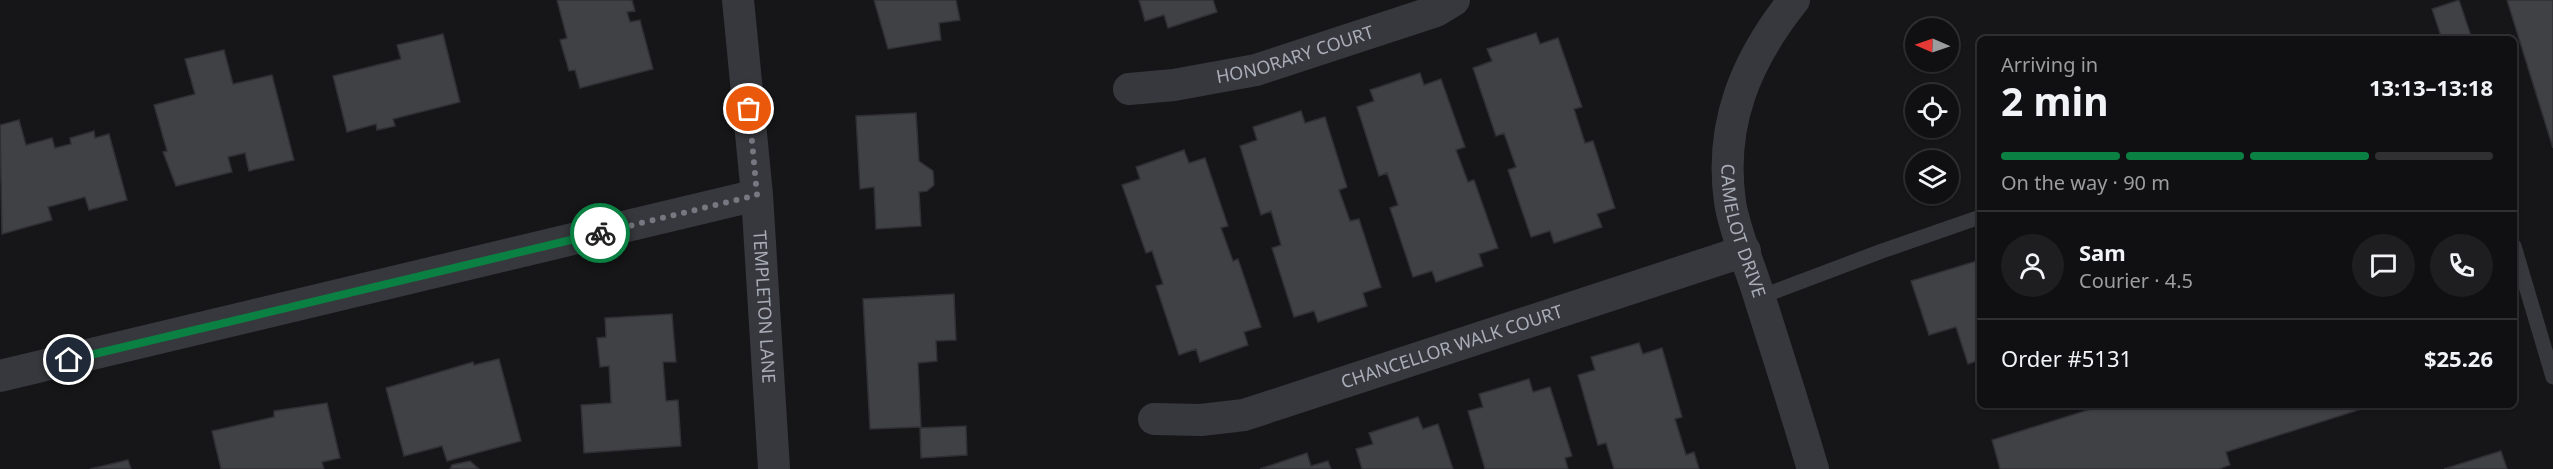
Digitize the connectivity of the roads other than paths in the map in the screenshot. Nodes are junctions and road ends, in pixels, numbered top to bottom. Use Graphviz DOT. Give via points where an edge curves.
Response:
graph roads {
  1 [pos="738,0"];
  2 [pos="1454,0"];
  3 [pos="1794,0"];
  4 [pos="1129,89"];
  5 [pos="757,195"];
  6 [pos="1977,218"];
  7 [pos="1745,251"];
  8 [pos="2517,256"];
  9 [pos="1760,297"];
  10 [pos="0,376"];
  11 [pos="2553,377"];
  12 [pos="1154,419"];
  13 [pos="774,469"];
  14 [pos="1813,469"];
  1 -- 5 [label="street, TEMPLETON LANE"];
  2 -- 4 [label="street, HONORARY COURT" via="1436,11 1256,70"];
  3 -- 7 [label="street, CAMELOT DRIVE" via="1768,33 1750,66 1734,110 1728,157 1730,204"];
  5 -- 10 [label="street"];
  5 -- 13 [label="street, TEMPLETON LANE"];
  6 -- 9 [label="lane"];
  7 -- 9 [label="street, CAMELOT DRIVE"];
  7 -- 12 [label="street, CHANCELLOR WALK COURT" via="1244,415 1201,420"];
  8 -- 11 [label="lane"];
  9 -- 14 [label="street, CAMELOT DRIVE"];
}
